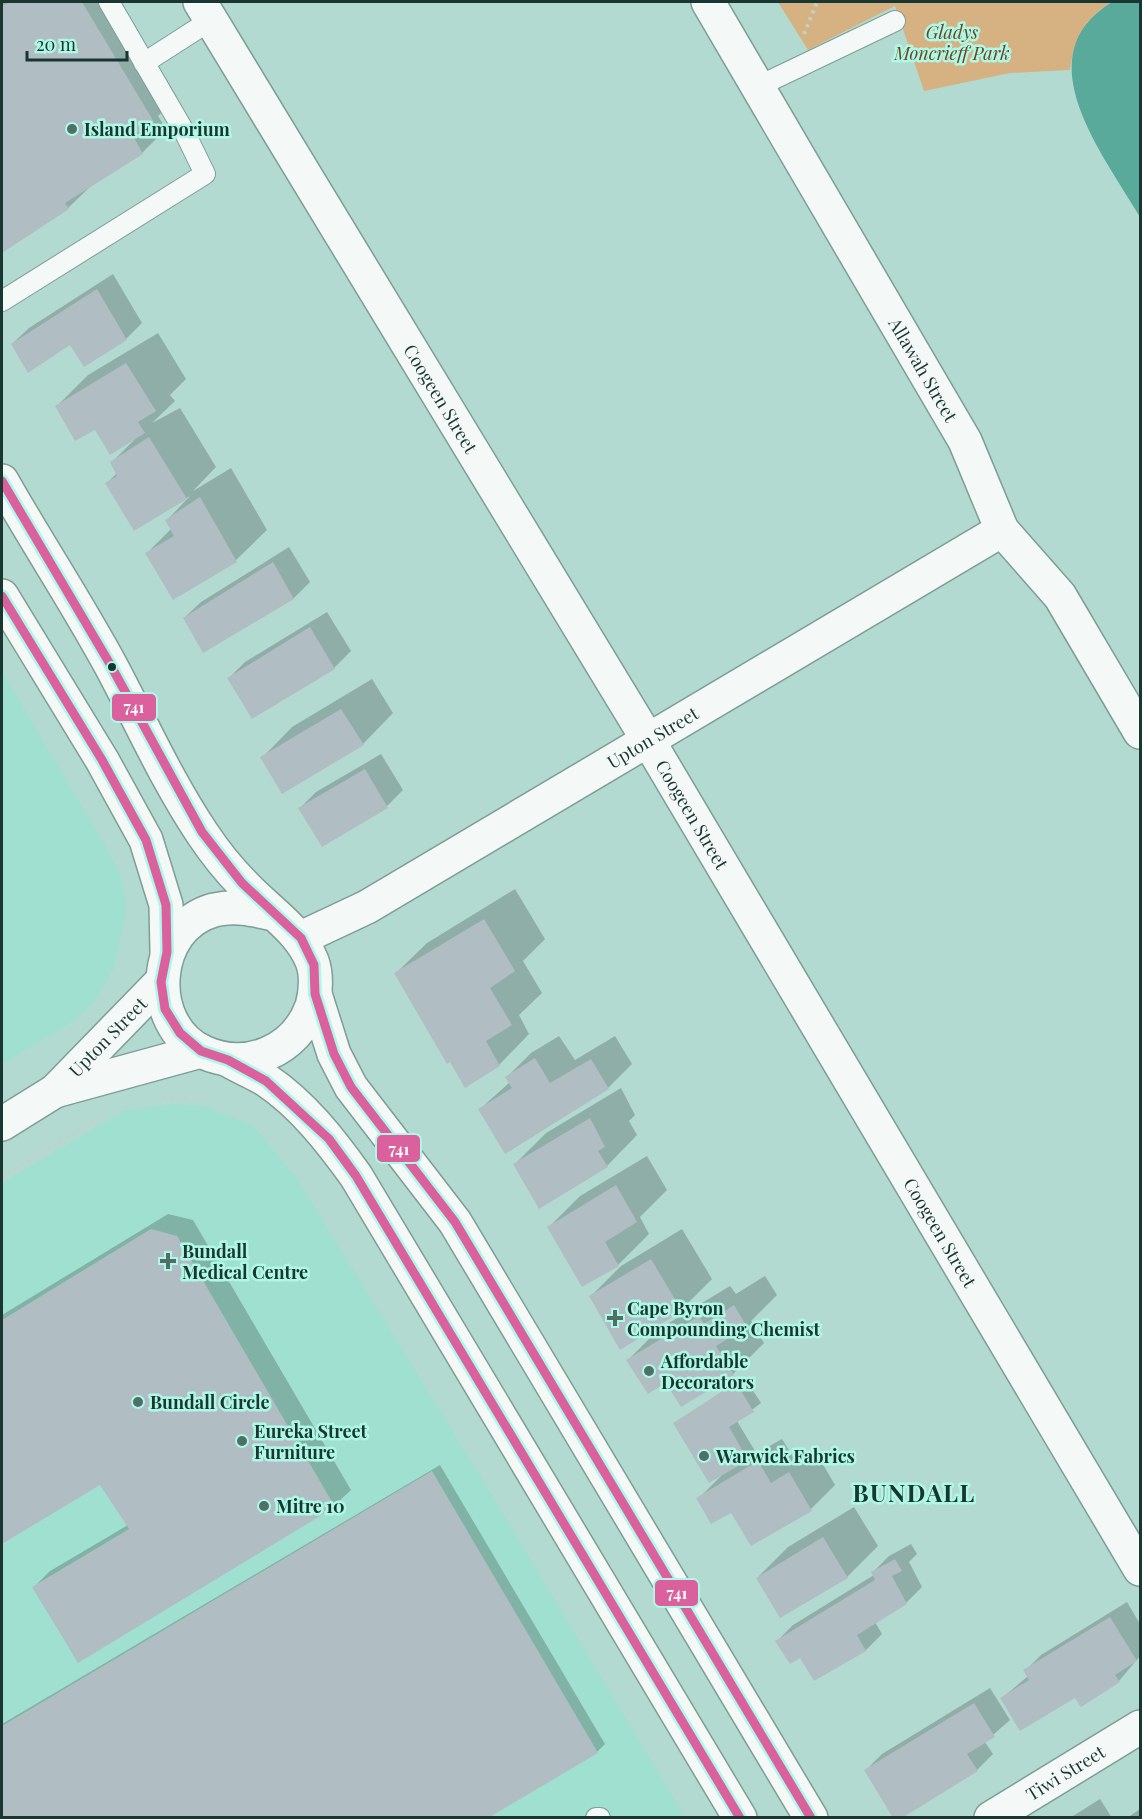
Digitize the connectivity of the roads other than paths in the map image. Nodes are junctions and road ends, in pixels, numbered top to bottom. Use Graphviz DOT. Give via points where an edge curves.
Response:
graph roads {
  1 [pos="109,2"];
  2 [pos="708,2"];
  3 [pos="205,11"];
  4 [pos="895,21"];
  5 [pos="144,63"];
  6 [pos="759,86"];
  7 [pos="2,301"];
  8 [pos="2,481"];
  9 [pos="1002,530"];
  10 [pos="2,596"];
  11 [pos="1140,732"];
  12 [pos="648,740"];
  13 [pos="273,914"];
  14 [pos="301,938"];
  15 [pos="164,967"];
  16 [pos="315,994"];
  17 [pos="215,1056"];
  18 [pos="55,1091"];
  19 [pos="2,1124"];
  20 [pos="1140,1569"];
  21 [pos="1140,1727"];
  22 [pos="740,1818"];
  23 [pos="811,1818"];
  24 [pos="991,1818"];
  1 -- 5 [label="lane"];
  2 -- 6 [label="street, Allawah Street"];
  3 -- 5 [label="lane"];
  3 -- 12 [label="street, Coogeen Street"];
  4 -- 6 [label="lane"];
  5 -- 7 [label="lane" via="205,174"];
  6 -- 9 [label="street, Allawah Street" via="965,441"];
  8 -- 13 [label="street" via="110,664 202,832 242,883"];
  9 -- 11 [label="street, Allawah Street" via="1060,596"];
  9 -- 12 [label="street, Upton Street"];
  10 -- 15 [label="street" via="146,840 166,904"];
  12 -- 14 [label="street, Upton Street" via="367,907"];
  12 -- 20 [label="street, Coogeen Street"];
  13 -- 14 [label="street"];
  13 -- 15 [label="street" via="242,906 212,910 185,927"];
  14 -- 16 [label="street" via="314,964"];
  15 -- 17 [label="street" via="165,1009 180,1033"];
  15 -- 18 [label="street, Upton Street"];
  16 -- 17 [label="street" via="306,1023 285,1045 258,1058"];
  16 -- 23 [label="street" via="334,1054 351,1087 455,1222"];
  17 -- 18 [label="street, Upton Street"];
  17 -- 22 [label="street" via="266,1081 306,1115 356,1176"];
  18 -- 19 [label="street, Upton Street"];
  21 -- 24 [label="street, Tiwi Street"];
}
